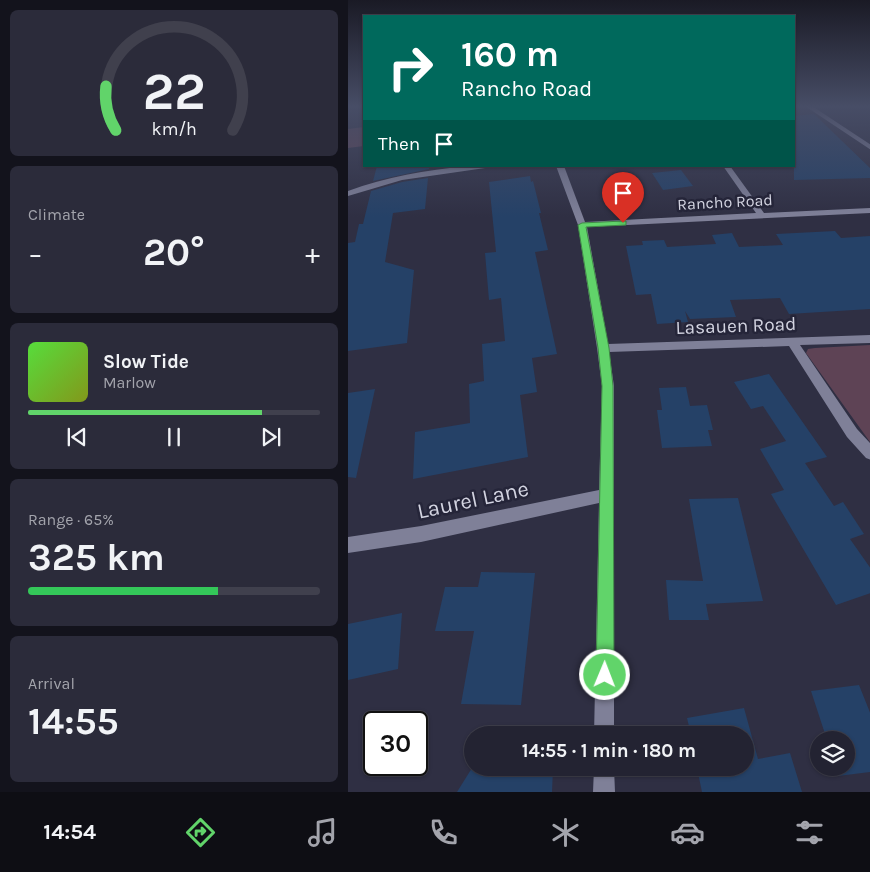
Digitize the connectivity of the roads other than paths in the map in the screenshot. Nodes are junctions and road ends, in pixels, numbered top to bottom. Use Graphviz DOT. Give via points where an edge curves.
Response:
graph roads {
  1 [pos="487,167"];
  2 [pos="560,167"];
  3 [pos="727,167"];
  4 [pos="348,194"];
  5 [pos="870,210"];
  6 [pos="760,215"];
  7 [pos="582,225"];
  8 [pos="870,339"];
  9 [pos="792,342"];
  10 [pos="604,348"];
  11 [pos="870,454"];
  12 [pos="607,495"];
  13 [pos="348,545"];
  14 [pos="604,726"];
  15 [pos="604,776"];
  16 [pos="604,792"];
  1 -- 4 [label="street" via="402,176"];
  2 -- 7 [label="street"];
  3 -- 6 [label="street"];
  5 -- 6 [label="street, Rancho Road"];
  6 -- 7 [label="street, Rancho Road"];
  7 -- 10 [label="street"];
  8 -- 9 [label="street, Lasauen Road"];
  9 -- 10 [label="street, Lasauen Road"];
  9 -- 11 [label="street" via="852,433"];
  10 -- 12 [label="street" via="608,386"];
  12 -- 13 [label="street, Laurel Lane" via="421,534"];
  12 -- 14 [label="street"];
  15 -- 16 [label="street"];
}
